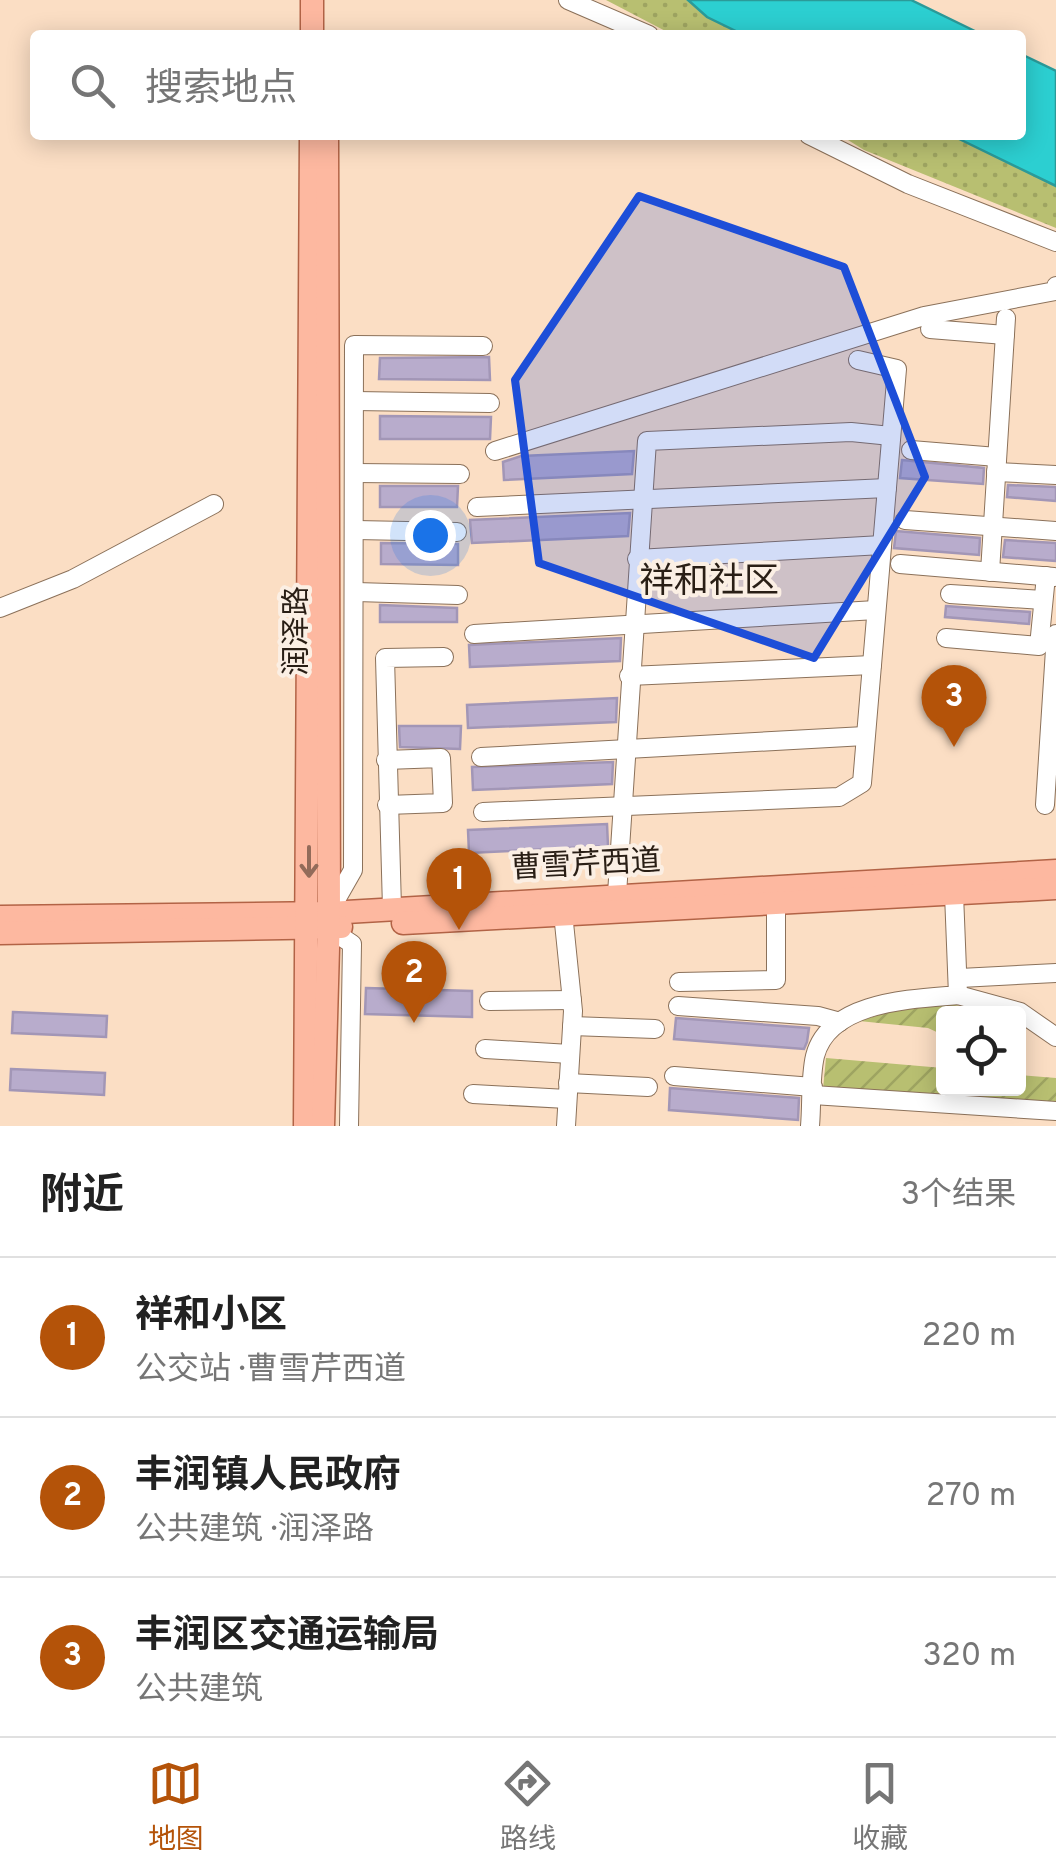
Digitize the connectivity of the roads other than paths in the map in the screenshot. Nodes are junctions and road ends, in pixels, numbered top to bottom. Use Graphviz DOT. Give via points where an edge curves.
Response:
graph roads {
  1 [pos="312,0"];
  2 [pos="327,0"];
  3 [pos="568,0"];
  4 [pos="312,30"];
  5 [pos="327,30"];
  6 [pos="637,30"];
  7 [pos="311,140"];
  8 [pos="327,140"];
  9 [pos="819,140"];
  10 [pos="1056,242"];
  11 [pos="1056,286"];
  12 [pos="930,329"];
  13 [pos="484,346"];
  14 [pos="858,360"];
  15 [pos="354,402"];
  16 [pos="490,403"];
  17 [pos="891,436"];
  18 [pos="911,450"];
  19 [pos="495,451"];
  20 [pos="997,464"];
  21 [pos="355,473"];
  22 [pos="460,474"];
  23 [pos="1056,476"];
  24 [pos="887,488"];
  25 [pos="643,499"];
  26 [pos="214,504"];
  27 [pos="478,508"];
  28 [pos="904,520"];
  29 [pos="993,526"];
  30 [pos="356,530"];
  31 [pos="1056,531"];
  32 [pos="457,532"];
  33 [pos="882,545"];
  34 [pos="637,559"];
  35 [pos="900,564"];
  36 [pos="990,572"];
  37 [pos="1051,577"];
  38 [pos="356,592"];
  39 [pos="950,594"];
  40 [pos="458,595"];
  41 [pos="1044,600"];
  42 [pos="0,608"];
  43 [pos="876,610"];
  44 [pos="632,624"];
  45 [pos="474,634"];
  46 [pos="1056,634"];
  47 [pos="946,638"];
  48 [pos="444,657"];
  49 [pos="872,665"];
  50 [pos="1055,667"];
  51 [pos="629,676"];
  52 [pos="865,736"];
  53 [pos="625,750"];
  54 [pos="481,757"];
  55 [pos="386,760"];
  56 [pos="387,805"];
  57 [pos="1044,805"];
  58 [pos="622,806"];
  59 [pos="483,812"];
  60 [pos="1056,871"];
  61 [pos="1056,888"];
  62 [pos="617,894"];
  63 [pos="954,894"];
  64 [pos="776,903"];
  65 [pos="392,908"];
  66 [pos="562,913"];
  67 [pos="0,917"];
  68 [pos="318,921"];
  69 [pos="0,933"];
  70 [pos="1056,973"];
  71 [pos="679,982"];
  72 [pos="958,986"];
  73 [pos="572,1000"];
  74 [pos="489,1001"];
  75 [pos="678,1006"];
  76 [pos="840,1022"];
  77 [pos="572,1026"];
  78 [pos="655,1029"];
  79 [pos="1056,1037"];
  80 [pos="485,1049"];
  81 [pos="570,1054"];
  82 [pos="674,1076"];
  83 [pos="648,1087"];
  84 [pos="568,1091"];
  85 [pos="813,1091"];
  86 [pos="473,1094"];
  87 [pos="1056,1111"];
  88 [pos="305,1126"];
  89 [pos="323,1126"];
  90 [pos="349,1126"];
  91 [pos="566,1126"];
  92 [pos="810,1126"];
  1 -- 4 [label="main road"];
  2 -- 5 [label="main road"];
  3 -- 6 [label="street"];
  7 -- 68 [label="main road, 润泽路, one-way"];
  8 -- 68 [label="main road, 润泽路"];
  9 -- 10 [label="street" via="908,184"];
  11 -- 19 [label="street" via="924,316"];
  12 -- 20 [label="street" via="1006,327"];
  13 -- 15 [label="street" via="354,345"];
  14 -- 17 [label="street" via="896,369"];
  15 -- 16 [label="street"];
  15 -- 21 [label="street"];
  17 -- 24 [label="street"];
  17 -- 25 [label="street" via="647,441"];
  18 -- 20 [label="street"];
  20 -- 23 [label="street"];
  20 -- 29 [label="street"];
  21 -- 22 [label="street"];
  21 -- 30 [label="street"];
  24 -- 25 [label="street"];
  24 -- 33 [label="street"];
  25 -- 27 [label="street"];
  25 -- 34 [label="street"];
  26 -- 42 [label="street" via="73,579"];
  28 -- 29 [label="street"];
  29 -- 31 [label="street"];
  29 -- 36 [label="street"];
  30 -- 32 [label="street"];
  30 -- 38 [label="street"];
  33 -- 34 [label="street"];
  33 -- 43 [label="street"];
  34 -- 44 [label="street"];
  35 -- 36 [label="street"];
  36 -- 37 [label="street"];
  37 -- 41 [label="street"];
  38 -- 40 [label="street"];
  38 -- 68 [label="street" via="354,870"];
  39 -- 41 [label="street"];
  41 -- 47 [label="street" via="1039,646"];
  43 -- 44 [label="street"];
  43 -- 49 [label="street"];
  44 -- 45 [label="street"];
  44 -- 51 [label="street"];
  46 -- 50 [label="street"];
  48 -- 55 [label="street" via="385,658"];
  49 -- 51 [label="street"];
  49 -- 52 [label="street"];
  50 -- 57 [label="street"];
  51 -- 53 [label="street"];
  52 -- 53 [label="street"];
  52 -- 58 [label="street" via="862,783 840,797"];
  53 -- 54 [label="street"];
  53 -- 58 [label="street"];
  55 -- 56 [label="street"];
  55 -- 56 [label="street" via="441,758 443,803"];
  56 -- 65 [label="street"];
  58 -- 59 [label="street"];
  58 -- 62 [label="street"];
  60 -- 62 [label="main road, 曹雪芹西道"];
  61 -- 63 [label="main road, 曹雪芹西道"];
  62 -- 65 [label="main road, 曹雪芹西道"];
  63 -- 64 [label="main road, 曹雪芹西道"];
  63 -- 72 [label="street"];
  64 -- 66 [label="main road, 曹雪芹西道"];
  64 -- 71 [label="street" via="776,980"];
  65 -- 68 [label="main road, 曹雪芹西道"];
  66 -- 68 [label="main road, 曹雪芹西道"];
  66 -- 73 [label="street"];
  67 -- 68 [label="main road, 曹雪芹西道"];
  68 -- 69 [label="main road, 曹雪芹西道"];
  68 -- 88 [label="main road, 润泽路"];
  68 -- 89 [label="main road, 润泽路"];
  68 -- 90 [label="street" via="352,944"];
  70 -- 72 [label="street"];
  72 -- 76 [label="street" via="872,1007"];
  72 -- 79 [label="street" via="1020,1012"];
  73 -- 74 [label="street"];
  73 -- 77 [label="street"];
  75 -- 76 [label="street"];
  76 -- 85 [label="street" via="823,1036"];
  77 -- 78 [label="street"];
  77 -- 81 [label="street"];
  80 -- 81 [label="street"];
  81 -- 84 [label="street"];
  82 -- 85 [label="street"];
  83 -- 84 [label="street"];
  84 -- 86 [label="street"];
  84 -- 91 [label="street"];
  85 -- 87 [label="street"];
  85 -- 92 [label="street"];
}
